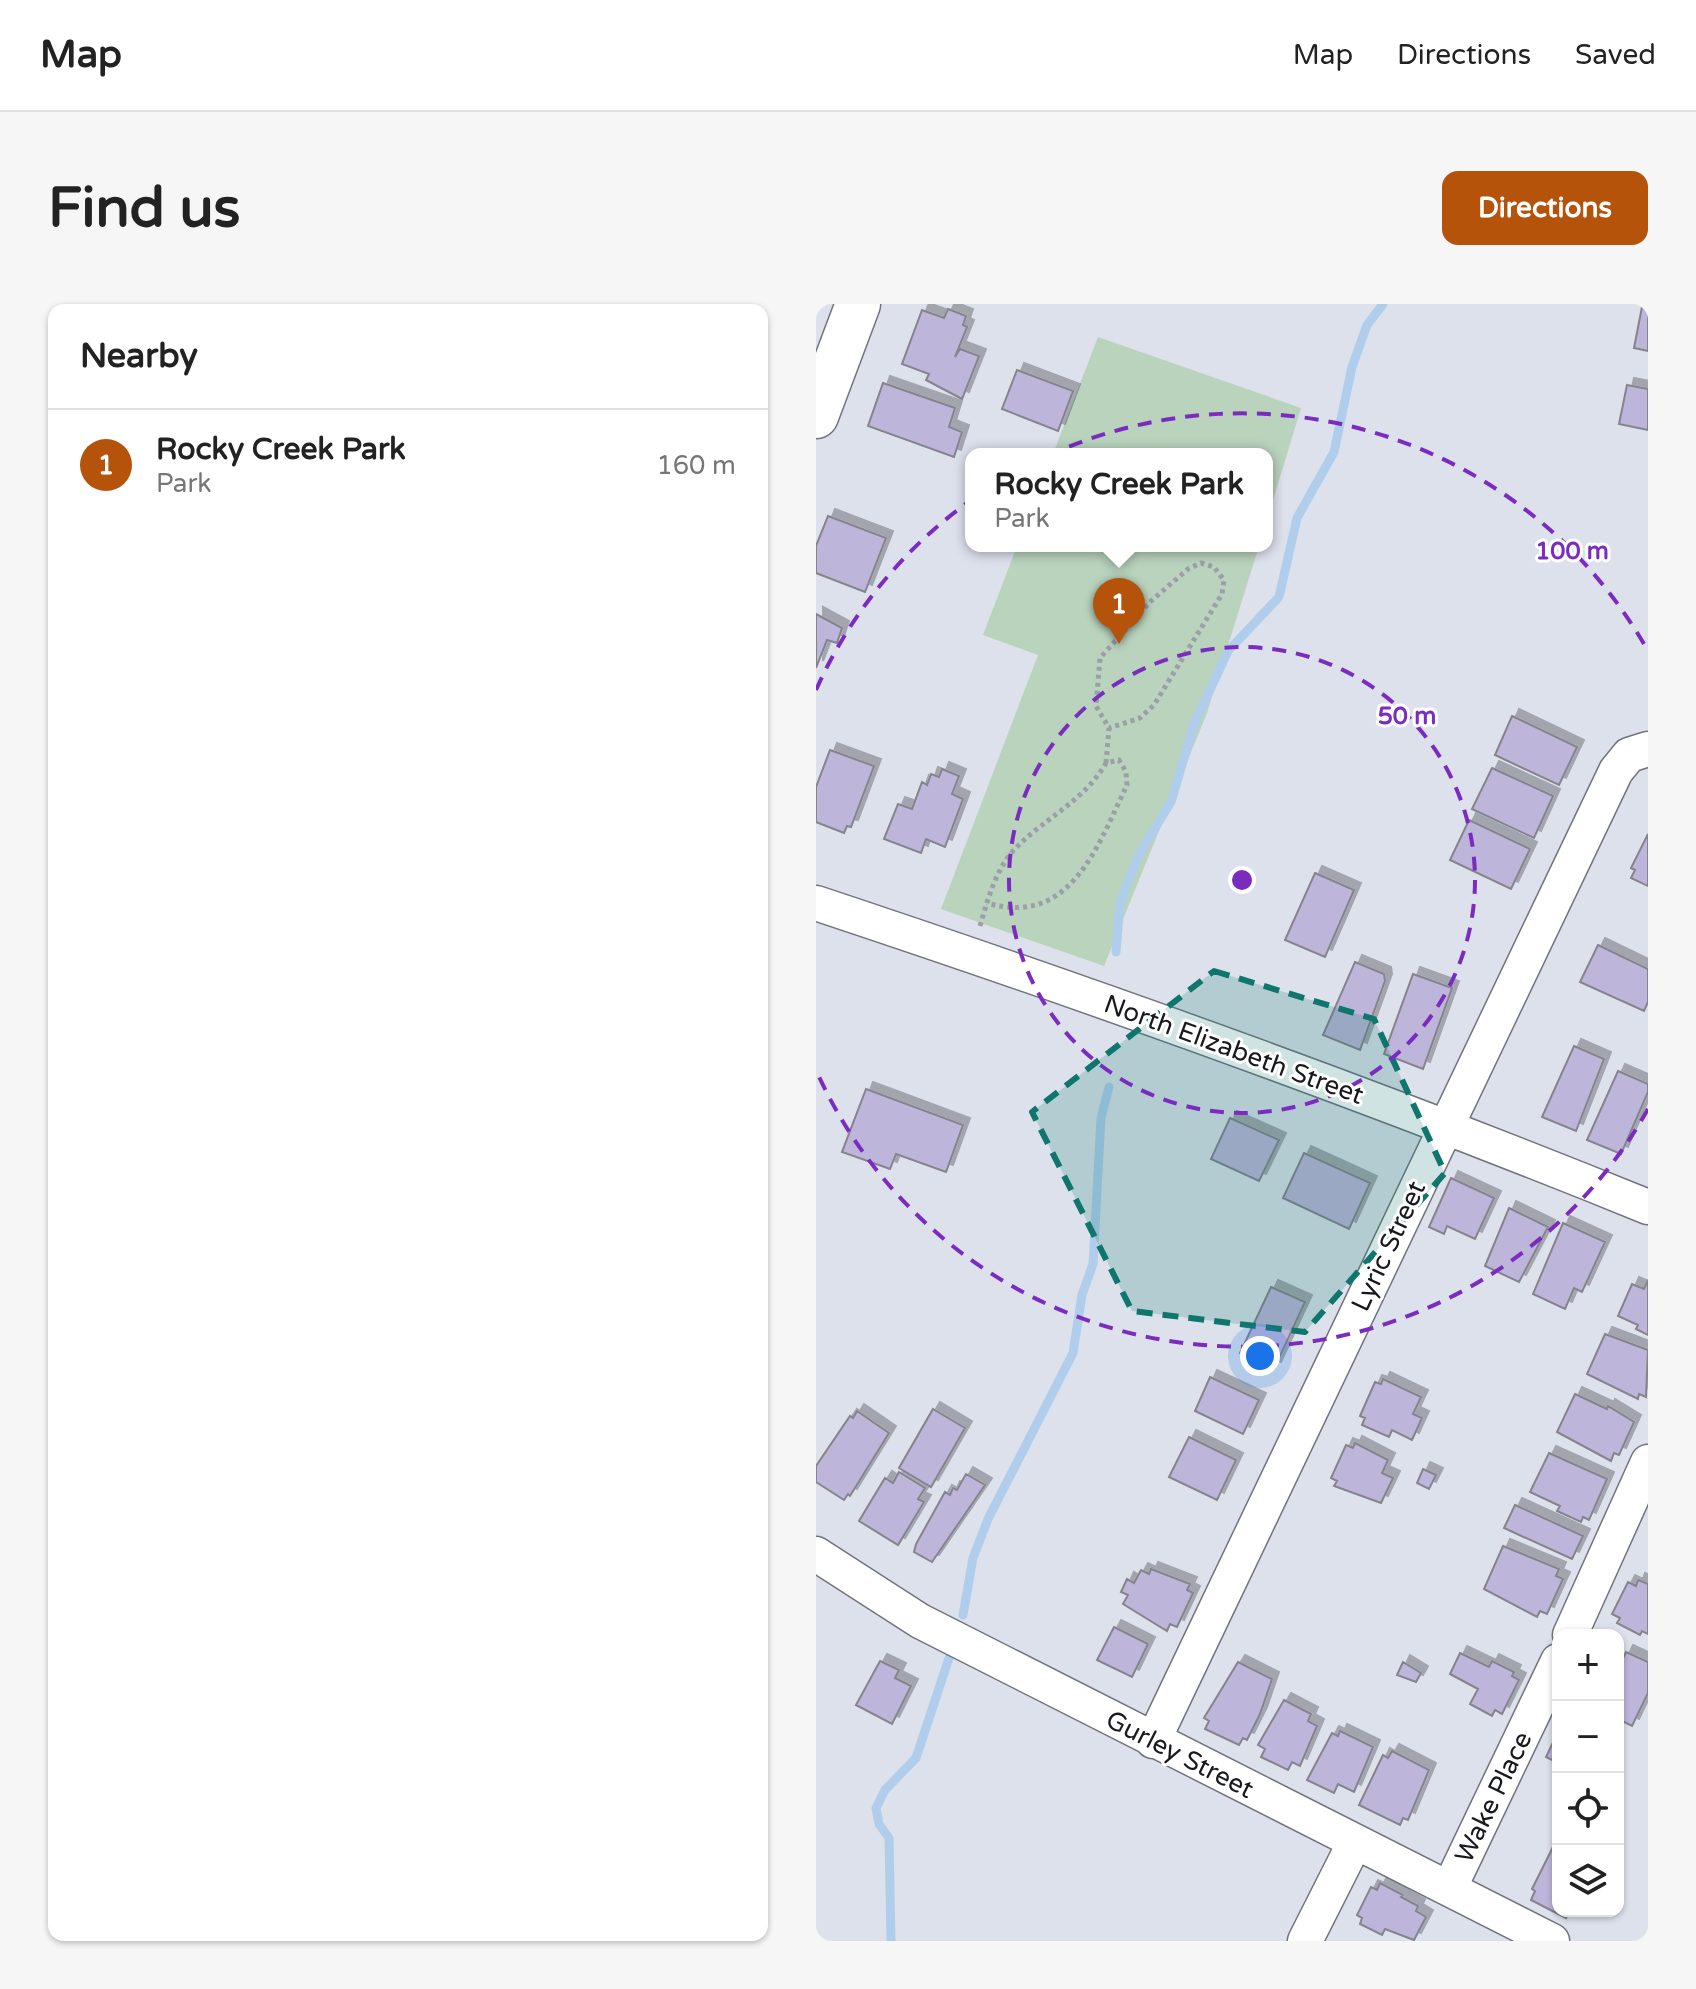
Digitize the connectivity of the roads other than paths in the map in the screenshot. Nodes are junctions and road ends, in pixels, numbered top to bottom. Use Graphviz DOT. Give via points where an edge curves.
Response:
graph roads {
  1 [pos="858,304"];
  2 [pos="816,416"];
  3 [pos="1639,752"];
  4 [pos="816,903"];
  5 [pos="1446,1126"];
  6 [pos="1648,1207"];
  7 [pos="1648,1462"];
  8 [pos="816,1554"];
  9 [pos="1573,1629"];
  10 [pos="1552,1674"];
  11 [pos="1153,1741"];
  12 [pos="1355,1842"];
  13 [pos="1449,1889"];
  14 [pos="1305,1941"];
  15 [pos="1552,1941"];
  1 -- 2 [label="street"];
  3 -- 5 [label="street, Lyric Street" via="1616,771"];
  4 -- 5 [label="street, North Elizabeth Street"];
  5 -- 6 [label="street, North Elizabeth Street"];
  5 -- 11 [label="street, Lyric Street"];
  7 -- 9 [label="street"];
  8 -- 11 [label="street, Gurley Street" via="920,1621"];
  10 -- 13 [label="street, Wake Place"];
  11 -- 12 [label="street, Gurley Street"];
  12 -- 13 [label="street, Gurley Street"];
  12 -- 14 [label="street"];
  13 -- 15 [label="street, Gurley Street"];
}
